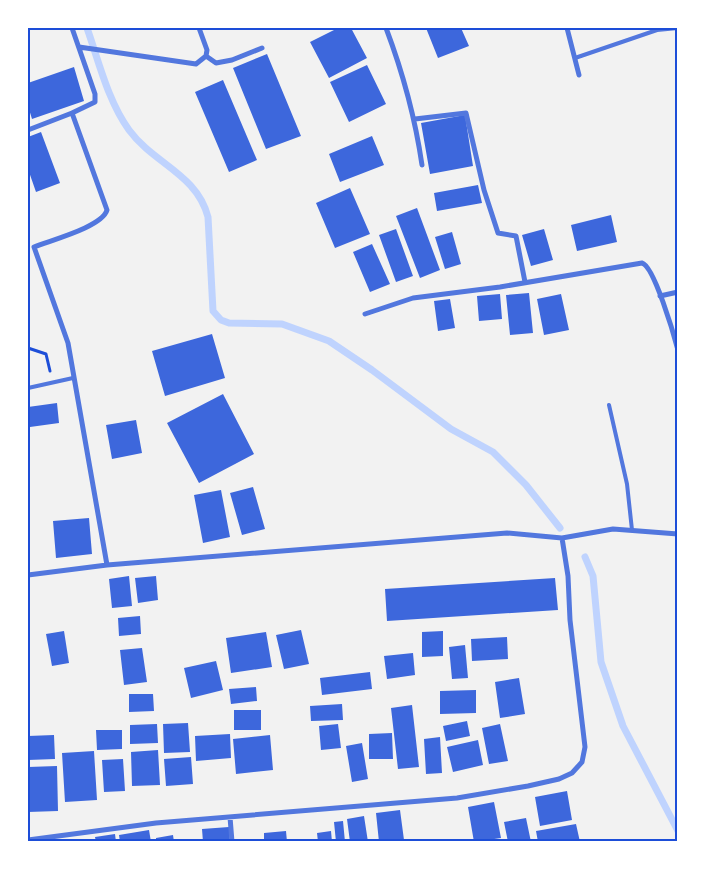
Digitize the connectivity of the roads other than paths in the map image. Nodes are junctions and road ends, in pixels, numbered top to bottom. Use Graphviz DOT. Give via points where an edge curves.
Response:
graph roads {
  1 [pos="72,28"];
  2 [pos="199,28"];
  3 [pos="386,28"];
  4 [pos="567,28"];
  5 [pos="678,28"];
  6 [pos="79,47"];
  7 [pos="262,48"];
  8 [pos="206,56"];
  9 [pos="575,58"];
  10 [pos="579,75"];
  11 [pos="72,113"];
  12 [pos="416,121"];
  13 [pos="28,130"];
  14 [pos="422,165"];
  15 [pos="34,247"];
  16 [pos="28,250"];
  17 [pos="525,282"];
  18 [pos="678,292"];
  19 [pos="660,296"];
  20 [pos="365,314"];
  21 [pos="678,350"];
  22 [pos="73,378"];
  23 [pos="28,388"];
  24 [pos="609,405"];
  25 [pos="632,530"];
  26 [pos="678,534"];
  27 [pos="562,538"];
  28 [pos="107,565"];
  29 [pos="28,575"];
  30 [pos="230,817"];
  31 [pos="28,840"];
  32 [pos="232,842"];
  1 -- 6 [label="street"];
  2 -- 8 [label="street"];
  3 -- 12 [label="street"];
  4 -- 9 [label="street"];
  5 -- 9 [label="lane" via="658,30"];
  6 -- 8 [label="street" via="190,64 202,61"];
  6 -- 11 [label="street" via="95,102"];
  7 -- 8 [label="street" via="216,63"];
  9 -- 10 [label="street"];
  11 -- 13 [label="street"];
  11 -- 15 [label="street" via="106,204 105,215 96,223"];
  12 -- 14 [label="street"];
  12 -- 17 [label="street" via="466,113 489,209 498,233 516,236"];
  15 -- 16 [label="street"];
  15 -- 22 [label="street" via="68,343"];
  17 -- 19 [label="street" via="642,263 648,268"];
  17 -- 20 [label="street" via="413,298"];
  18 -- 19 [label="street"];
  19 -- 21 [label="street"];
  22 -- 23 [label="lane"];
  22 -- 28 [label="street"];
  24 -- 25 [label="lane" via="627,484"];
  25 -- 26 [label="street"];
  25 -- 27 [label="street" via="613,529"];
  27 -- 28 [label="street" via="507,533"];
  27 -- 30 [label="street" via="585,747 582,762 572,773 549,782 457,798"];
  28 -- 29 [label="street"];
  30 -- 31 [label="street"];
  30 -- 32 [label="street"];
}
